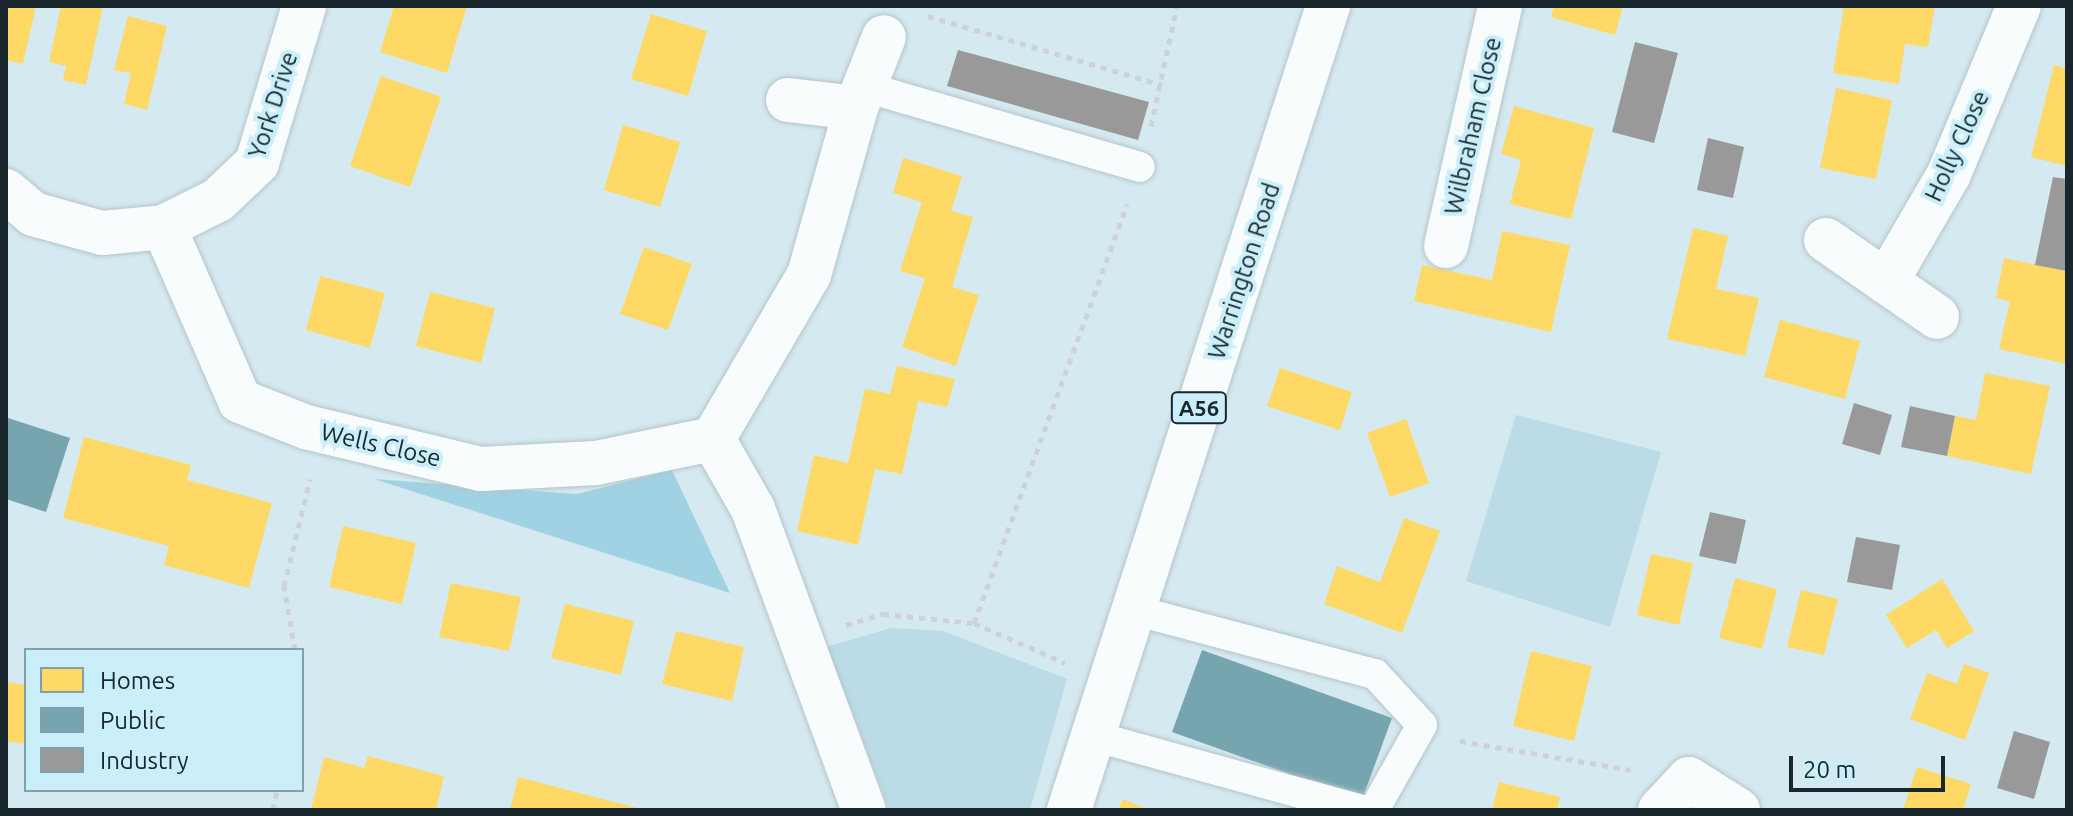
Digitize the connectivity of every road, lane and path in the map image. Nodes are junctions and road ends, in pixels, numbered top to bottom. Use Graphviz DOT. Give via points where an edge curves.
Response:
graph roads {
  1 [pos="304,6"];
  2 [pos="1177,6"];
  3 [pos="1328,6"];
  4 [pos="1500,6"];
  5 [pos="2019,6"];
  6 [pos="901,25"];
  7 [pos="1162,85"];
  8 [pos="860,98"];
  9 [pos="788,100"];
  10 [pos="1140,167"];
  11 [pos="6,191"];
  12 [pos="164,227"];
  13 [pos="1826,240"];
  14 [pos="1446,246"];
  15 [pos="1886,282"];
  16 [pos="1937,317"];
  17 [pos="322,431"];
  18 [pos="713,439"];
  19 [pos="1134,610"];
  20 [pos="974,623"];
  21 [pos="802,637"];
  22 [pos="295,648"];
  23 [pos="1110,683"];
  24 [pos="1422,725"];
  25 [pos="1093,736"];
  26 [pos="1674,795"];
  27 [pos="864,810"];
  28 [pos="1069,810"];
  29 [pos="1361,810"];
  30 [pos="1374,810"];
  31 [pos="1738,810"];
  1 -- 12 [label="street, York Drive" via="257,163 218,200"];
  2 -- 7 [label="path"];
  3 -- 19 [label="street, Warrington Road / A56"];
  4 -- 14 [label="street, Wilbraham Close"];
  5 -- 15 [label="street, Holly Close" via="1949,174"];
  6 -- 7 [label="path"];
  6 -- 8 [label="street"];
  7 -- 10 [label="path"];
  8 -- 9 [label="street"];
  8 -- 10 [label="lane"];
  8 -- 18 [label="street" via="809,275"];
  10 -- 20 [label="path"];
  11 -- 12 [label="street, York Drive" via="33,214 102,233"];
  12 -- 17 [label="street, Wells Close" via="240,401"];
  13 -- 15 [label="street"];
  15 -- 16 [label="street"];
  17 -- 18 [label="street, Wells Close" via="481,469 596,463"];
  17 -- 22 [label="path" via="284,586"];
  18 -- 21 [label="street" via="753,509"];
  19 -- 23 [label="street, Warrington Road / A56"];
  19 -- 24 [label="lane" via="1375,674"];
  20 -- 21 [label="path" via="883,614"];
  20 -- 23 [label="path"];
  21 -- 27 [label="street"];
  23 -- 25 [label="street, Warrington Road / A56"];
  24 -- 26 [label="path" via="1467,744"];
  24 -- 30 [label="lane"];
  25 -- 28 [label="street, Warrington Road / A56"];
  25 -- 29 [label="lane"];
  26 -- 31 [label="street"];
}
